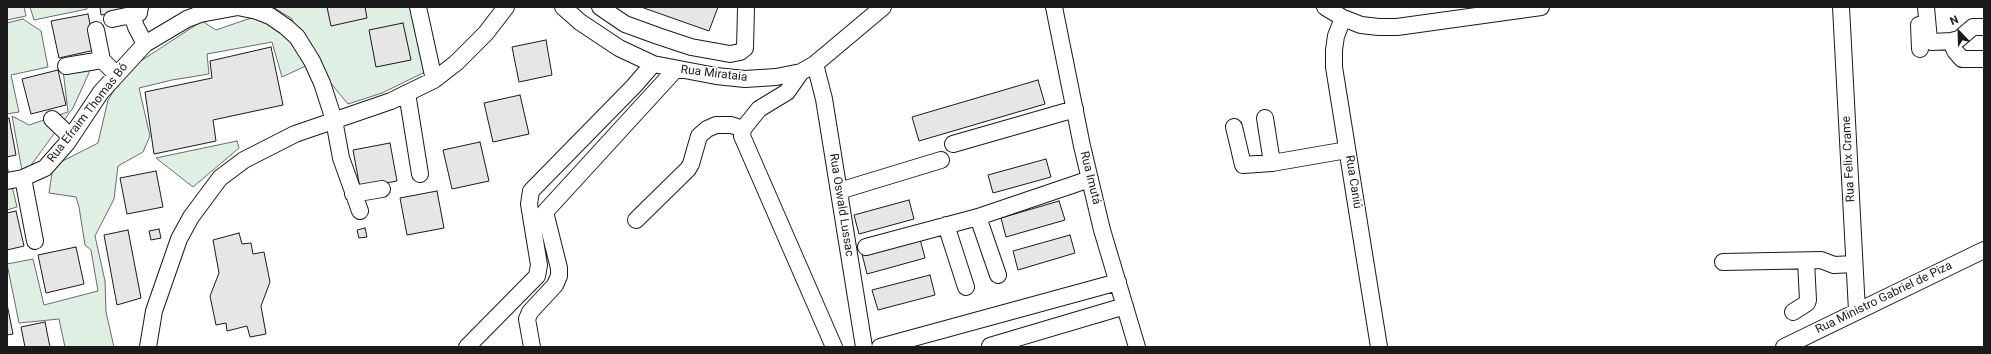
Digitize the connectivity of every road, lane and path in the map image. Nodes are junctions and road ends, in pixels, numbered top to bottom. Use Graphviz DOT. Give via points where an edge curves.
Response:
graph roads {
  1 [pos="418,7"];
  2 [pos="506,7"];
  3 [pos="563,7"];
  4 [pos="592,7"];
  5 [pos="600,7"];
  6 [pos="1054,7"];
  7 [pos="1325,7"];
  8 [pos="1541,7"];
  9 [pos="1841,7"];
  10 [pos="1918,7"];
  11 [pos="1926,7"];
  12 [pos="746,8"];
  13 [pos="879,8"];
  14 [pos="136,11"];
  15 [pos="1474,12"];
  16 [pos="185,13"];
  17 [pos="1343,18"];
  18 [pos="112,19"];
  19 [pos="580,22"];
  20 [pos="1984,27"];
  21 [pos="96,30"];
  22 [pos="1950,41"];
  23 [pos="145,44"];
  24 [pos="1920,49"];
  25 [pos="1984,59"];
  26 [pos="102,60"];
  27 [pos="653,64"];
  28 [pos="815,64"];
  29 [pos="66,66"];
  30 [pos="676,69"];
  31 [pos="801,72"];
  32 [pos="116,74"];
  33 [pos="434,80"];
  34 [pos="407,93"];
  35 [pos="1074,109"];
  36 [pos="1265,118"];
  37 [pos="52,119"];
  38 [pos="334,120"];
  39 [pos="1234,127"];
  40 [pos="743,129"];
  41 [pos="71,137"];
  42 [pos="953,144"];
  43 [pos="1348,150"];
  44 [pos="941,160"];
  45 [pos="1272,163"];
  46 [pos="420,174"];
  47 [pos="24,178"];
  48 [pos="1090,179"];
  49 [pos="7,182"];
  50 [pos="382,189"];
  51 [pos="839,191"];
  52 [pos="353,194"];
  53 [pos="360,211"];
  54 [pos="978,217"];
  55 [pos="636,220"];
  56 [pos="946,225"];
  57 [pos="35,241"];
  58 [pos="866,247"];
  59 [pos="1984,250"];
  60 [pos="1780,256"];
  61 [pos="1810,261"];
  62 [pos="1723,262"];
  63 [pos="1854,264"];
  64 [pos="998,275"];
  65 [pos="1118,282"];
  66 [pos="966,287"];
  67 [pos="1125,306"];
  68 [pos="1856,311"];
  69 [pos="1793,312"];
  70 [pos="990,346"];
  71 [pos="148,347"];
  72 [pos="467,347"];
  73 [pos="532,347"];
  74 [pos="834,347"];
  75 [pos="864,347"];
  76 [pos="880,347"];
  77 [pos="1137,347"];
  78 [pos="1379,347"];
  79 [pos="1784,347"];
  1 -- 33 [label="street"];
  2 -- 33 [label="street" via="486,33 456,63"];
  3 -- 19 [label="street, Rua Mirataia"];
  4 -- 19 [label="street"];
  5 -- 12 [label="street" via="625,24 658,36 691,47 730,54 745,48"];
  6 -- 35 [label="street, Rua Imutá"];
  7 -- 17 [label="street"];
  8 -- 15 [label="street"];
  9 -- 63 [label="street, Rua Felix Crame"];
  10 -- 24 [label="street"];
  11 -- 22 [label="street" via="1929,40"];
  13 -- 28 [label="street, Rua Mirataia"];
  14 -- 18 [label="street"];
  14 -- 23 [label="street" via="136,27"];
  15 -- 17 [label="street" via="1391,27 1360,25"];
  16 -- 23 [label="street, Rua Efraim Thomas Bó"];
  16 -- 38 [label="street, Rua Efraim Thomas Bó" via="200,14 238,8 257,11 286,26 297,37 312,61"];
  17 -- 43 [label="street, Rua Caniú" via="1336,36 1334,67"];
  19 -- 27 [label="street, Rua Mirataia" via="619,48"];
  20 -- 22 [label="street" via="1973,27 1959,39"];
  21 -- 26 [label="street"];
  22 -- 25 [label="street" via="1962,59"];
  23 -- 32 [label="street, Rua Efraim Thomas Bó"];
  26 -- 29 [label="street"];
  26 -- 32 [label="street"];
  27 -- 30 [label="street, Rua Mirataia"];
  27 -- 72 [label="street" via="531,192 529,204 539,265 537,276"];
  28 -- 31 [label="street, Rua Mirataia"];
  28 -- 51 [label="street, Rua Oswald Lussac" via="824,99"];
  30 -- 31 [label="street, Rua Mirataia" via="744,79"];
  30 -- 73 [label="street" via="545,212 559,276 555,285 530,312 527,319"];
  31 -- 40 [label="street" via="787,92 759,109"];
  32 -- 41 [label="street, Rua Efraim Thomas Bó"];
  33 -- 34 [label="street"];
  34 -- 38 [label="street"];
  34 -- 46 [label="street"];
  35 -- 42 [label="street"];
  35 -- 48 [label="street, Rua Imutá"];
  36 -- 45 [label="street"];
  37 -- 41 [label="street"];
  38 -- 52 [label="street, Rua Efraim Thomas Bó" via="341,158"];
  38 -- 71 [label="street" via="294,134 244,160 220,178 191,217 179,239 154,311"];
  39 -- 45 [label="street" via="1243,166"];
  40 -- 55 [label="street" via="731,125 716,125 707,129 699,136 688,169"];
  40 -- 74 [label="street" via="744,142"];
  41 -- 47 [label="street, Rua Efraim Thomas Bó" via="45,168"];
  43 -- 45 [label="street"];
  43 -- 78 [label="street, Rua Caniú"];
  44 -- 51 [label="street"];
  47 -- 49 [label="street, Rua Efraim Thomas Bó"];
  47 -- 57 [label="street"];
  48 -- 54 [label="street"];
  48 -- 65 [label="street, Rua Imutá"];
  50 -- 52 [label="street"];
  51 -- 75 [label="street, Rua Oswald Lussac"];
  52 -- 53 [label="street, Rua Efraim Thomas Bó"];
  54 -- 56 [label="street"];
  54 -- 64 [label="street"];
  56 -- 58 [label="street"];
  56 -- 66 [label="street"];
  59 -- 68 [label="street, Rua Ministro Gabriel de Piza"];
  60 -- 61 [label="street" via="1809,254 1813,257"];
  61 -- 62 [label="street"];
  61 -- 63 [label="street" via="1824,260 1834,265"];
  61 -- 69 [label="street" via="1808,300"];
  63 -- 68 [label="street, Rua Felix Crame"];
  65 -- 67 [label="street, Rua Imutá"];
  65 -- 76 [label="street"];
  67 -- 70 [label="street"];
  67 -- 77 [label="street, Rua Imutá"];
  68 -- 79 [label="street, Rua Ministro Gabriel de Piza"];
}
